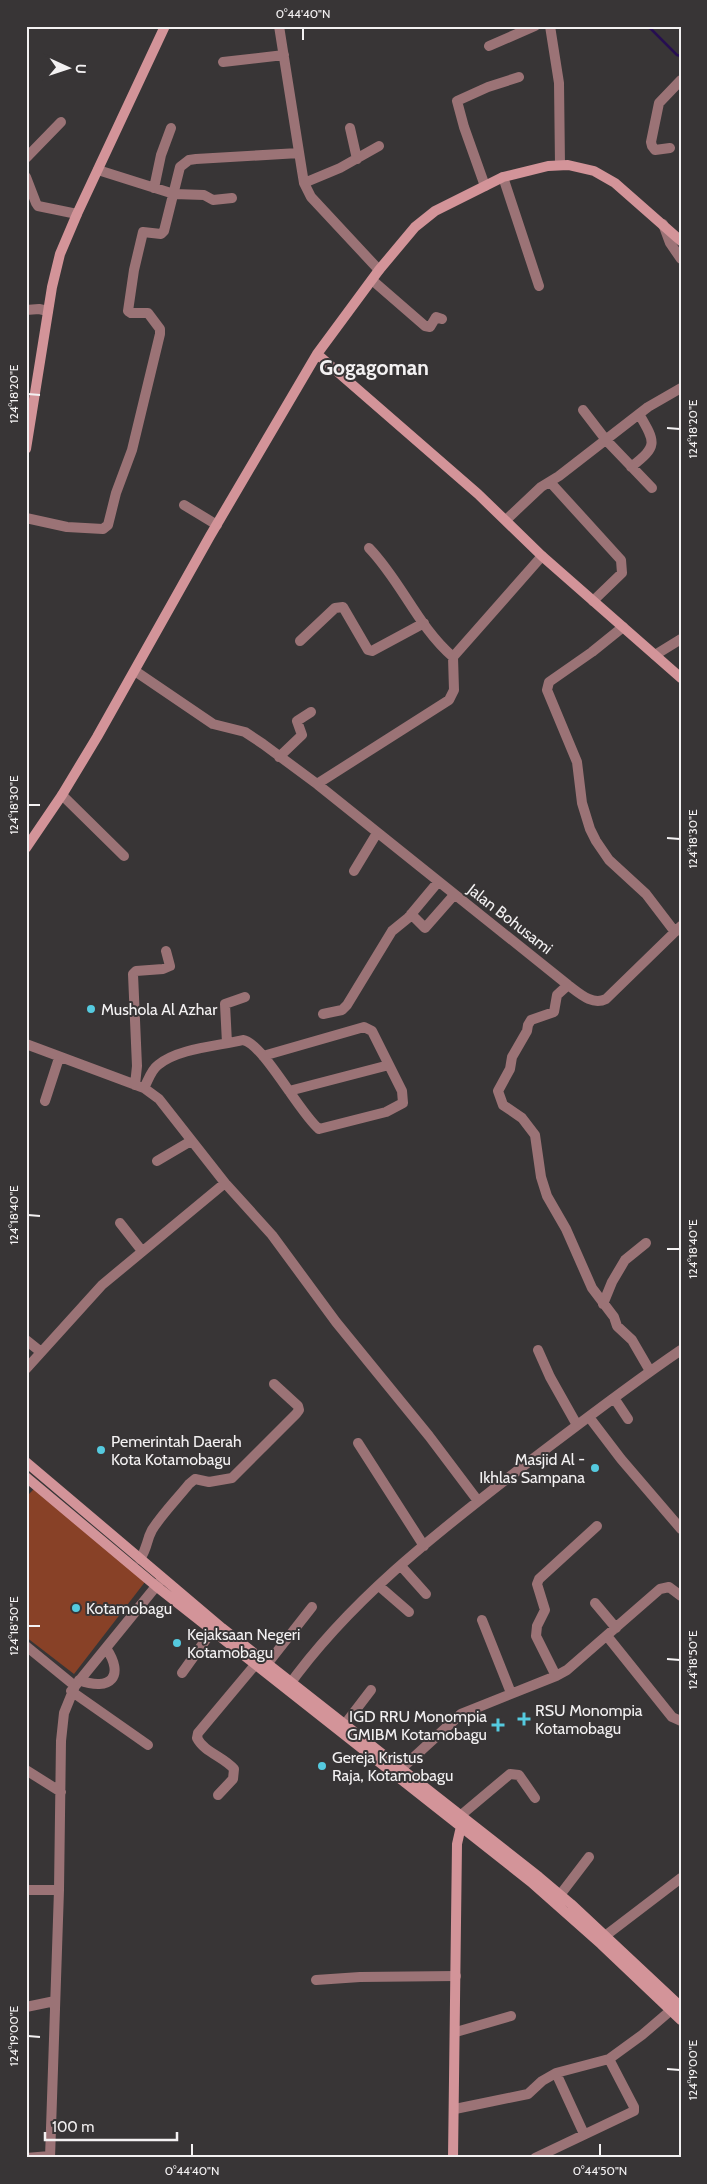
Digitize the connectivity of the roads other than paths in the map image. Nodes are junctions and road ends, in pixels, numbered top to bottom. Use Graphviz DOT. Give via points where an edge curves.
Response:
graph roads {
  1 [pos="165,26"];
  2 [pos="280,26"];
  3 [pos="535,26"];
  4 [pos="550,26"];
  5 [pos="489,46"];
  6 [pos="284,55"];
  7 [pos="223,62"];
  8 [pos="519,77"];
  9 [pos="681,80"];
  10 [pos="61,122"];
  11 [pos="170,128"];
  12 [pos="350,128"];
  13 [pos="379,146"];
  14 [pos="670,148"];
  15 [pos="299,153"];
  16 [pos="26,158"];
  17 [pos="357,159"];
  18 [pos="560,165"];
  19 [pos="98,170"];
  20 [pos="26,177"];
  21 [pos="503,177"];
  22 [pos="304,184"];
  23 [pos="484,186"];
  24 [pos="154,188"];
  25 [pos="174,194"];
  26 [pos="232,198"];
  27 [pos="76,214"];
  28 [pos="663,224"];
  29 [pos="681,241"];
  30 [pos="681,259"];
  31 [pos="379,270"];
  32 [pos="372,280"];
  33 [pos="539,286"];
  34 [pos="26,310"];
  35 [pos="48,311"];
  36 [pos="442,319"];
  37 [pos="317,354"];
  38 [pos="681,388"];
  39 [pos="583,410"];
  40 [pos="640,414"];
  41 [pos="606,440"];
  42 [pos="27,444"];
  43 [pos="631,467"];
  44 [pos="550,482"];
  45 [pos="652,488"];
  46 [pos="184,505"];
  47 [pos="26,518"];
  48 [pos="506,520"];
  49 [pos="217,525"];
  50 [pos="369,548"];
  51 [pos="542,556"];
  52 [pos="593,601"];
  53 [pos="424,623"];
  54 [pos="623,627"];
  55 [pos="681,639"];
  56 [pos="300,641"];
  57 [pos="655,655"];
  58 [pos="453,657"];
  59 [pos="135,671"];
  60 [pos="681,678"];
  61 [pos="311,712"];
  62 [pos="279,757"];
  63 [pos="317,784"];
  64 [pos="62,795"];
  65 [pos="377,833"];
  66 [pos="28,841"];
  67 [pos="124,856"];
  68 [pos="354,871"];
  69 [pos="438,882"];
  70 [pos="454,895"];
  71 [pos="411,914"];
  72 [pos="678,929"];
  73 [pos="166,951"];
  74 [pos="568,985"];
  75 [pos="245,997"];
  76 [pos="323,1014"];
  77 [pos="228,1043"];
  78 [pos="26,1044"];
  79 [pos="262,1056"];
  80 [pos="59,1058"];
  81 [pos="390,1065"];
  82 [pos="139,1087"];
  83 [pos="289,1091"];
  84 [pos="45,1101"];
  85 [pos="191,1141"];
  86 [pos="157,1162"];
  87 [pos="225,1183"];
  88 [pos="120,1223"];
  89 [pos="646,1243"];
  90 [pos="142,1251"];
  91 [pos="603,1304"];
  92 [pos="26,1340"];
  93 [pos="538,1350"];
  94 [pos="681,1350"];
  95 [pos="41,1352"];
  96 [pos="26,1370"];
  97 [pos="650,1370"];
  98 [pos="274,1384"];
  99 [pos="614,1398"];
  100 [pos="589,1416"];
  101 [pos="628,1419"];
  102 [pos="577,1425"];
  103 [pos="358,1443"];
  104 [pos="26,1462"];
  105 [pos="37,1470"];
  106 [pos="27,1480"];
  107 [pos="478,1501"];
  108 [pos="597,1526"];
  109 [pos="681,1529"];
  110 [pos="424,1546"];
  111 [pos="140,1559"];
  112 [pos="401,1566"];
  113 [pos="159,1583"];
  114 [pos="379,1586"];
  115 [pos="426,1594"];
  116 [pos="681,1596"];
  117 [pos="595,1603"];
  118 [pos="312,1607"];
  119 [pos="409,1612"];
  120 [pos="482,1620"];
  121 [pos="616,1628"];
  122 [pos="212,1631"];
  123 [pos="607,1636"];
  124 [pos="26,1646"];
  125 [pos="106,1648"];
  126 [pos="268,1663"];
  127 [pos="255,1665"];
  128 [pos="182,1673"];
  129 [pos="556,1676"];
  130 [pos="75,1686"];
  131 [pos="289,1686"];
  132 [pos="371,1690"];
  133 [pos="511,1693"];
  134 [pos="681,1721"];
  135 [pos="345,1724"];
  136 [pos="148,1745"];
  137 [pos="402,1768"];
  138 [pos="26,1770"];
  139 [pos="62,1792"];
  140 [pos="218,1795"];
  141 [pos="535,1798"];
  142 [pos="461,1820"];
  143 [pos="589,1857"];
  144 [pos="681,1878"];
  145 [pos="26,1890"];
  146 [pos="59,1890"];
  147 [pos="560,1895"];
  148 [pos="603,1940"];
  149 [pos="456,1976"];
  150 [pos="316,1980"];
  151 [pos="55,2001"];
  152 [pos="26,2007"];
  153 [pos="676,2007"];
  154 [pos="512,2016"];
  155 [pos="681,2020"];
  156 [pos="456,2032"];
  157 [pos="609,2059"];
  158 [pos="556,2073"];
  159 [pos="455,2109"];
  160 [pos="584,2134"];
  161 [pos="50,2157"];
  162 [pos="26,2158"];
  163 [pos="453,2158"];
  164 [pos="535,2158"];
  1 -- 19 [label="street"];
  2 -- 6 [label="street"];
  3 -- 5 [label="street"];
  4 -- 18 [label="street" via="559,83"];
  6 -- 7 [label="street"];
  6 -- 15 [label="street"];
  8 -- 23 [label="street" via="457,101"];
  9 -- 14 [label="street" via="659,103 652,134 653,148"];
  10 -- 16 [label="street"];
  11 -- 24 [label="street"];
  12 -- 17 [label="street"];
  13 -- 17 [label="street"];
  15 -- 22 [label="street"];
  15 -- 25 [label="street" via="189,160 180,167"];
  17 -- 22 [label="street"];
  18 -- 21 [label="street"];
  18 -- 28 [label="street" via="604,176"];
  19 -- 24 [label="street"];
  19 -- 27 [label="street"];
  20 -- 27 [label="street" via="38,206"];
  21 -- 23 [label="street"];
  21 -- 33 [label="street"];
  22 -- 31 [label="street" via="321,209"];
  23 -- 31 [label="street" via="424,219"];
  24 -- 25 [label="street"];
  25 -- 26 [label="street" via="204,195 214,200"];
  25 -- 47 [label="street" via="164,231 161,234 143,232 134,270 128,311 148,313 160,334 134,442 108,525 103,529 67,527"];
  27 -- 35 [label="street" via="56,269"];
  28 -- 29 [label="street"];
  28 -- 30 [label="street"];
  31 -- 32 [label="street"];
  32 -- 36 [label="street" via="425,326 430,327 436,317"];
  32 -- 37 [label="street"];
  34 -- 35 [label="street"];
  35 -- 42 [label="street"];
  37 -- 48 [label="street"];
  37 -- 49 [label="street"];
  38 -- 40 [label="street"];
  39 -- 41 [label="street"];
  40 -- 41 [label="street"];
  40 -- 43 [label="street" via="650,433 651,447 649,453"];
  41 -- 43 [label="street"];
  41 -- 44 [label="street"];
  43 -- 45 [label="street"];
  44 -- 48 [label="street"];
  44 -- 52 [label="street" via="621,560 622,573"];
  46 -- 49 [label="street"];
  48 -- 51 [label="street"];
  49 -- 59 [label="street"];
  50 -- 53 [label="street" via="389,570"];
  51 -- 52 [label="street"];
  51 -- 58 [label="street"];
  52 -- 54 [label="street"];
  53 -- 56 [label="street" via="372,651 368,650 343,607 340,607"];
  53 -- 58 [label="street"];
  54 -- 57 [label="street"];
  54 -- 72 [label="street" via="549,682 547,690 577,762 584,809 596,841 609,860"];
  55 -- 57 [label="street"];
  57 -- 60 [label="street"];
  58 -- 63 [label="street" via="454,690 449,700"];
  59 -- 62 [label="street, Jalan Bohusami" via="212,724 244,732"];
  59 -- 64 [label="street"];
  61 -- 62 [label="street" via="297,722 302,735"];
  62 -- 63 [label="street, Jalan Bohusami"];
  63 -- 65 [label="street, Jalan Bohusami"];
  64 -- 66 [label="street"];
  64 -- 67 [label="street"];
  65 -- 68 [label="street"];
  65 -- 69 [label="street, Jalan Bohusami"];
  69 -- 70 [label="street, Jalan Bohusami"];
  69 -- 71 [label="street"];
  70 -- 71 [label="street" via="425,928"];
  70 -- 74 [label="street, Jalan Bohusami"];
  71 -- 76 [label="street" via="392,932 347,1005 342,1010"];
  72 -- 74 [label="street, Jalan Bohusami" via="601,1002 591,1000"];
  73 -- 82 [label="street" via="170,966 133,974"];
  74 -- 91 [label="street" via="557,995 554,1012 531,1020 498,1091 503,1105 522,1118 534,1135 547,1196"];
  75 -- 77 [label="street" via="225,1004"];
  77 -- 79 [label="street" via="248,1040"];
  77 -- 82 [label="street" via="178,1055 158,1065"];
  78 -- 80 [label="street"];
  79 -- 81 [label="street" via="364,1027 372,1031"];
  79 -- 83 [label="street"];
  80 -- 82 [label="street"];
  80 -- 84 [label="street"];
  81 -- 83 [label="street"];
  81 -- 83 [label="street" via="404,1096 403,1103 386,1112 337,1126 317,1127"];
  82 -- 85 [label="street" via="159,1099"];
  85 -- 86 [label="street"];
  85 -- 87 [label="street"];
  87 -- 90 [label="street"];
  87 -- 107 [label="street" via="285,1252 336,1322"];
  88 -- 90 [label="street"];
  89 -- 91 [label="street" via="625,1260"];
  90 -- 95 [label="street" via="83,1304"];
  91 -- 97 [label="street" via="617,1326 632,1340"];
  92 -- 95 [label="street"];
  93 -- 102 [label="street"];
  94 -- 97 [label="street"];
  95 -- 96 [label="street"];
  97 -- 99 [label="street"];
  98 -- 111 [label="street" via="298,1406 296,1414 232,1478 209,1482 195,1479 189,1484 157,1523"];
  99 -- 100 [label="street"];
  99 -- 101 [label="street"];
  100 -- 102 [label="street"];
  100 -- 109 [label="street"];
  102 -- 107 [label="street"];
  103 -- 110 [label="street"];
  104 -- 105 [label="street"];
  105 -- 106 [label="street"];
  105 -- 111 [label="street"];
  106 -- 113 [label="street"];
  107 -- 110 [label="street"];
  108 -- 129 [label="street" via="537,1584 545,1610 536,1636"];
  110 -- 112 [label="street"];
  111 -- 113 [label="street"];
  112 -- 114 [label="street"];
  112 -- 115 [label="street"];
  113 -- 122 [label="street"];
  113 -- 125 [label="street"];
  113 -- 126 [label="street"];
  114 -- 119 [label="street"];
  114 -- 131 [label="street" via="321,1644"];
  116 -- 121 [label="street" via="668,1587 660,1589"];
  117 -- 121 [label="street"];
  118 -- 126 [label="street"];
  120 -- 133 [label="street"];
  121 -- 123 [label="street"];
  122 -- 127 [label="street"];
  122 -- 128 [label="street"];
  123 -- 129 [label="street"];
  123 -- 134 [label="street" via="672,1717"];
  124 -- 130 [label="street"];
  125 -- 130 [label="street"];
  125 -- 130 [label="street" via="114,1665 110,1681 100,1686"];
  126 -- 131 [label="street"];
  127 -- 131 [label="street"];
  127 -- 140 [label="street" via="198,1733 199,1743 229,1762 234,1769 233,1779"];
  129 -- 133 [label="street"];
  130 -- 136 [label="street"];
  130 -- 139 [label="street" via="64,1714"];
  131 -- 135 [label="street"];
  131 -- 142 [label="street"];
  132 -- 135 [label="street"];
  133 -- 137 [label="street" via="461,1714"];
  135 -- 137 [label="street"];
  137 -- 142 [label="street"];
  138 -- 139 [label="street"];
  139 -- 146 [label="street"];
  141 -- 142 [label="street" via="519,1775 510,1774"];
  142 -- 147 [label="street" via="506,1850"];
  142 -- 148 [label="street"];
  142 -- 149 [label="street" via="457,1844"];
  143 -- 147 [label="street"];
  144 -- 148 [label="street"];
  145 -- 146 [label="street"];
  146 -- 151 [label="street"];
  147 -- 148 [label="street"];
  148 -- 153 [label="street"];
  149 -- 150 [label="street"];
  149 -- 156 [label="street"];
  151 -- 152 [label="street"];
  151 -- 161 [label="street"];
  153 -- 155 [label="street"];
  153 -- 157 [label="street"];
  154 -- 156 [label="street"];
  156 -- 159 [label="street"];
  157 -- 158 [label="street"];
  157 -- 160 [label="street" via="634,2112"];
  158 -- 159 [label="street" via="528,2094"];
  158 -- 160 [label="street"];
  159 -- 163 [label="street"];
  160 -- 164 [label="street"];
  161 -- 162 [label="street"];
}
